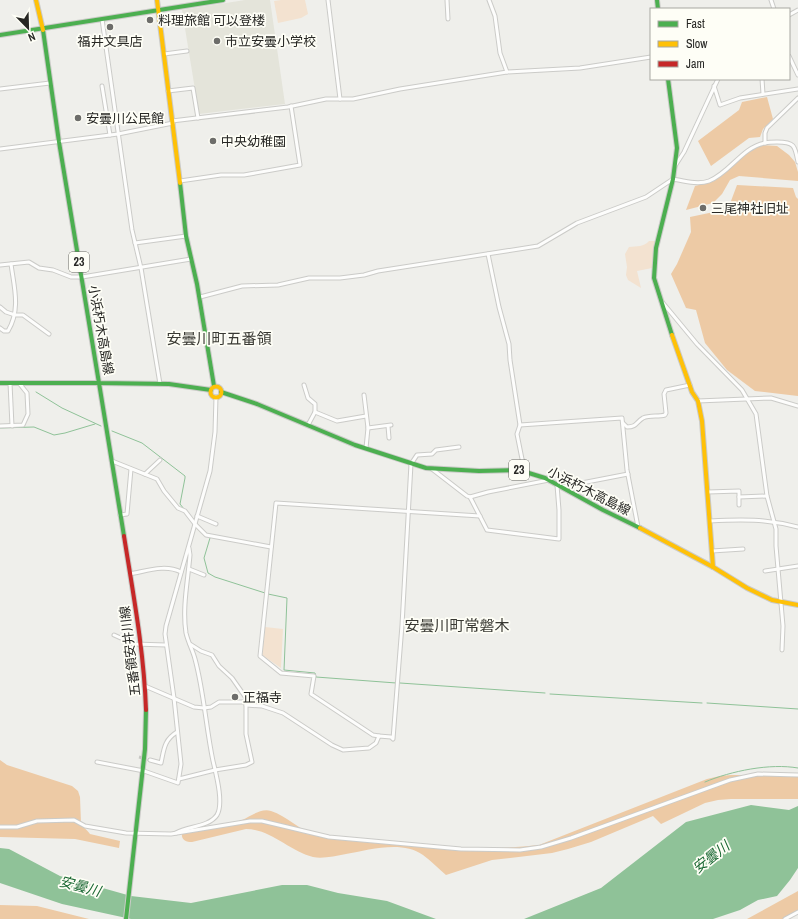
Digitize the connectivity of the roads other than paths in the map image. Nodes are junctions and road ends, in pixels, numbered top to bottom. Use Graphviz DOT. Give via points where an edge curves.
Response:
graph roads {
  1 [pos="36,0"];
  2 [pos="157,0"];
  3 [pos="223,0"];
  4 [pos="328,0"];
  5 [pos="447,0"];
  6 [pos="489,0"];
  7 [pos="157,10"];
  8 [pos="102,19"];
  9 [pos="448,19"];
  10 [pos="43,30"];
  11 [pos="0,35"];
  12 [pos="187,51"];
  13 [pos="164,54"];
  14 [pos="650,57"];
  15 [pos="790,58"];
  16 [pos="507,72"];
  17 [pos="798,75"];
  18 [pos="668,80"];
  19 [pos="717,80"];
  20 [pos="762,80"];
  21 [pos="50,84"];
  22 [pos="102,86"];
  23 [pos="714,86"];
  24 [pos="0,89"];
  25 [pos="798,89"];
  26 [pos="168,91"];
  27 [pos="763,94"];
  28 [pos="798,98"];
  29 [pos="340,99"];
  30 [pos="291,106"];
  31 [pos="198,118"];
  32 [pos="172,122"];
  33 [pos="118,134"];
  34 [pos="110,135"];
  35 [pos="59,142"];
  36 [pos="765,143"];
  37 [pos="0,149"];
  38 [pos="798,162"];
  39 [pos="674,169"];
  40 [pos="673,179"];
  41 [pos="180,181"];
  42 [pos="186,236"];
  43 [pos="135,243"];
  44 [pos="488,254"];
  45 [pos="191,258"];
  46 [pos="11,264"];
  47 [pos="0,265"];
  48 [pos="141,268"];
  49 [pos="82,277"];
  50 [pos="200,297"];
  51 [pos="660,300"];
  52 [pos="0,307"];
  53 [pos="15,315"];
  54 [pos="0,328"];
  55 [pos="49,334"];
  56 [pos="10,383"];
  57 [pos="19,383"];
  58 [pos="99,383"];
  59 [pos="0,384"];
  60 [pos="160,384"];
  61 [pos="304,385"];
  62 [pos="690,385"];
  63 [pos="214,386"];
  64 [pos="211,390"];
  65 [pos="222,392"];
  66 [pos="364,395"];
  67 [pos="216,397"];
  68 [pos="748,399"];
  69 [pos="698,401"];
  70 [pos="798,406"];
  71 [pos="315,412"];
  72 [pos="366,416"];
  73 [pos="623,423"];
  74 [pos="308,425"];
  75 [pos="520,425"];
  76 [pos="0,426"];
  77 [pos="12,426"];
  78 [pos="368,428"];
  79 [pos="389,438"];
  80 [pos="459,447"];
  81 [pos="366,448"];
  82 [pos="160,460"];
  83 [pos="112,462"];
  84 [pos="411,464"];
  85 [pos="131,469"];
  86 [pos="432,469"];
  87 [pos="527,472"];
  88 [pos="145,474"];
  89 [pos="628,474"];
  90 [pos="549,480"];
  91 [pos="559,486"];
  92 [pos="708,492"];
  93 [pos="767,496"];
  94 [pos="470,497"];
  95 [pos="739,497"];
  96 [pos="739,505"];
  97 [pos="408,512"];
  98 [pos="120,515"];
  99 [pos="197,516"];
  100 [pos="480,516"];
  101 [pos="710,521"];
  102 [pos="775,521"];
  103 [pos="195,524"];
  104 [pos="216,524"];
  105 [pos="638,527"];
  106 [pos="798,527"];
  107 [pos="189,546"];
  108 [pos="271,547"];
  109 [pos="743,549"];
  110 [pos="712,551"];
  111 [pos="798,566"];
  112 [pos="712,568"];
  113 [pos="189,569"];
  114 [pos="778,569"];
  115 [pos="765,571"];
  116 [pos="181,572"];
  117 [pos="130,574"];
  118 [pos="204,575"];
  119 [pos="781,602"];
  120 [pos="798,605"];
  121 [pos="114,635"];
  122 [pos="190,643"];
  123 [pos="141,644"];
  124 [pos="166,645"];
  125 [pos="782,650"];
  126 [pos="145,686"];
  127 [pos="174,698"];
  128 [pos="246,703"];
  129 [pos="204,708"];
  130 [pos="177,732"];
  131 [pos="379,736"];
  132 [pos="150,760"];
  133 [pos="97,762"];
  134 [pos="215,770"];
  135 [pos="144,771"];
  136 [pos="798,775"];
  137 [pos="179,779"];
  138 [pos="0,827"];
  139 [pos="175,833"];
  140 [pos="136,836"];
  141 [pos="798,912"];
  142 [pos="126,919"];
  143 [pos="784,919"];
  1 -- 10 [label="main road, 小浜朽木高島線"];
  2 -- 7 [label="main road"];
  3 -- 7 [label="main road"];
  4 -- 29 [label="street"];
  5 -- 9 [label="street"];
  6 -- 16 [label="street" via="495,16 500,53"];
  7 -- 8 [label="main road"];
  7 -- 13 [label="main road"];
  8 -- 10 [label="main road"];
  8 -- 33 [label="street"];
  10 -- 11 [label="main road"];
  10 -- 21 [label="main road, 小浜朽木高島線 / 23"];
  12 -- 13 [label="street"];
  13 -- 26 [label="main road"];
  14 -- 16 [label="street" via="580,68"];
  15 -- 17 [label="street"];
  16 -- 29 [label="street" via="353,99"];
  18 -- 39 [label="main road" via="677,148"];
  19 -- 23 [label="street"];
  20 -- 27 [label="street"];
  21 -- 24 [label="street"];
  21 -- 35 [label="main road, 小浜朽木高島線 / 23"];
  22 -- 34 [label="street"];
  23 -- 27 [label="street" via="720,104"];
  23 -- 39 [label="street"];
  25 -- 27 [label="street"];
  26 -- 31 [label="street" via="193,88"];
  26 -- 32 [label="main road"];
  28 -- 36 [label="street" via="767,128 764,133"];
  29 -- 30 [label="street"];
  30 -- 31 [label="street"];
  30 -- 41 [label="street" via="300,165 244,175 221,175"];
  31 -- 32 [label="street"];
  32 -- 33 [label="street"];
  32 -- 41 [label="main road"];
  33 -- 34 [label="street"];
  33 -- 43 [label="street"];
  34 -- 35 [label="street"];
  35 -- 37 [label="street"];
  35 -- 49 [label="main road, 小浜朽木高島線 / 23"];
  36 -- 38 [label="street" via="791,144 796,149"];
  36 -- 40 [label="street" via="750,149 716,178 707,182"];
  39 -- 40 [label="main road"];
  40 -- 44 [label="street" via="646,197 577,223 538,246"];
  40 -- 51 [label="main road" via="656,248 654,278"];
  41 -- 42 [label="main road"];
  42 -- 43 [label="street"];
  42 -- 45 [label="main road"];
  43 -- 48 [label="street"];
  44 -- 50 [label="street" via="364,275 309,278 278,285 242,286"];
  44 -- 75 [label="street" via="509,344"];
  45 -- 48 [label="street"];
  45 -- 50 [label="main road"];
  46 -- 47 [label="street"];
  46 -- 49 [label="street" via="29,262 39,268 71,277"];
  46 -- 53 [label="street" via="17,303"];
  48 -- 49 [label="street"];
  48 -- 60 [label="street"];
  49 -- 58 [label="main road, 小浜朽木高島線 / 23"];
  50 -- 63 [label="main road"];
  51 -- 62 [label="main road"];
  51 -- 68 [label="street"];
  52 -- 53 [label="street"];
  53 -- 54 [label="street" via="14,322 8,330"];
  53 -- 55 [label="street" via="23,314"];
  56 -- 57 [label="main road"];
  56 -- 59 [label="main road"];
  56 -- 77 [label="street"];
  57 -- 58 [label="main road"];
  57 -- 77 [label="street" via="27,393 28,414 23,425"];
  58 -- 60 [label="main road, 小浜朽木高島線"];
  58 -- 83 [label="main road, 五番領安井川線"];
  60 -- 64 [label="main road, 小浜朽木高島線"];
  61 -- 71 [label="street" via="308,398 316,404"];
  62 -- 69 [label="main road"];
  62 -- 73 [label="street" via="666,390 665,415 646,417 631,427"];
  63 -- 64 [label="main road"];
  63 -- 65 [label="main road, 小浜朽木高島線 / 23" via="220,387"];
  64 -- 67 [label="main road" via="212,395"];
  65 -- 67 [label="main road"];
  65 -- 74 [label="main road, 小浜朽木高島線 / 23"];
  66 -- 72 [label="street"];
  67 -- 99 [label="street" via="210,471"];
  68 -- 69 [label="street"];
  68 -- 70 [label="street" via="771,398"];
  68 -- 93 [label="street" via="756,414"];
  69 -- 92 [label="main road" via="704,435"];
  71 -- 72 [label="street" via="337,421"];
  71 -- 74 [label="street"];
  72 -- 78 [label="street"];
  73 -- 75 [label="street" via="622,418"];
  73 -- 89 [label="street"];
  74 -- 81 [label="main road, 小浜朽木高島線 / 23"];
  75 -- 87 [label="street" via="517,434"];
  76 -- 77 [label="street"];
  78 -- 79 [label="street" via="389,425"];
  78 -- 81 [label="street"];
  80 -- 84 [label="street" via="416,455"];
  81 -- 84 [label="main road, 小浜朽木高島線 / 23"];
  82 -- 88 [label="street"];
  83 -- 85 [label="street"];
  83 -- 98 [label="main road, 五番領安井川線"];
  84 -- 86 [label="main road, 小浜朽木高島線 / 23"];
  84 -- 97 [label="street"];
  85 -- 88 [label="street"];
  85 -- 98 [label="street" via="127,514"];
  86 -- 87 [label="main road, 小浜朽木高島線 / 23"];
  86 -- 94 [label="street"];
  87 -- 90 [label="main road, 小浜朽木高島線 / 23"];
  88 -- 103 [label="street" via="157,478 178,508 185,511"];
  89 -- 91 [label="street"];
  89 -- 105 [label="street"];
  90 -- 91 [label="main road, 小浜朽木高島線 / 23"];
  90 -- 94 [label="street"];
  91 -- 100 [label="street" via="559,539 487,530"];
  91 -- 105 [label="main road, 小浜朽木高島線 / 23"];
  92 -- 95 [label="street" via="739,491"];
  92 -- 101 [label="main road"];
  93 -- 95 [label="street"];
  93 -- 102 [label="street"];
  94 -- 100 [label="street"];
  95 -- 96 [label="street"];
  97 -- 100 [label="street"];
  97 -- 108 [label="street" via="276,503"];
  97 -- 131 [label="street" via="395,734 393,739"];
  98 -- 117 [label="main road, 五番領安井川線"];
  99 -- 103 [label="street"];
  99 -- 104 [label="street"];
  101 -- 102 [label="street"];
  101 -- 110 [label="main road"];
  102 -- 106 [label="street"];
  102 -- 114 [label="street"];
  103 -- 107 [label="street"];
  103 -- 108 [label="street" via="206,535"];
  105 -- 112 [label="main road, 小浜朽木高島線 / 23"];
  107 -- 113 [label="street"];
  107 -- 116 [label="street"];
  108 -- 131 [label="street" via="260,656 281,673 314,676 311,694"];
  109 -- 110 [label="street"];
  110 -- 112 [label="main road"];
  111 -- 114 [label="street"];
  112 -- 119 [label="main road, 小浜朽木高島線 / 23" via="772,600"];
  113 -- 118 [label="street"];
  113 -- 122 [label="street" via="185,611 186,634"];
  114 -- 115 [label="street"];
  114 -- 119 [label="street"];
  116 -- 117 [label="street" via="174,568 160,568"];
  116 -- 124 [label="street" via="166,626"];
  117 -- 123 [label="main road, 五番領安井川線"];
  119 -- 120 [label="main road, 小浜朽木高島線 / 23"];
  119 -- 125 [label="street"];
  121 -- 123 [label="street" via="129,643"];
  122 -- 128 [label="street" via="212,655 232,678 246,698"];
  122 -- 129 [label="street"];
  123 -- 124 [label="street"];
  123 -- 126 [label="main road, 五番領安井川線"];
  124 -- 127 [label="street"];
  126 -- 127 [label="street"];
  126 -- 135 [label="main road, 五番領安井川線"];
  127 -- 129 [label="street" via="194,707"];
  127 -- 130 [label="street"];
  128 -- 129 [label="street" via="219,702"];
  128 -- 131 [label="street" via="283,713 343,750 369,748 376,743"];
  128 -- 134 [label="street" via="246,734 252,762"];
  129 -- 134 [label="street"];
  130 -- 132 [label="street" via="165,743 161,763"];
  130 -- 137 [label="street" via="181,764"];
  133 -- 135 [label="street"];
  134 -- 137 [label="street"];
  134 -- 139 [label="street" via="220,801 218,814 213,820"];
  135 -- 137 [label="street" via="178,783"];
  135 -- 140 [label="main road, 五番領安井川線"];
  136 -- 139 [label="street" via="758,774 730,780 571,838 520,850 461,849 328,837 262,821"];
  138 -- 140 [label="street" via="17,827 37,821 74,820 85,826"];
  139 -- 140 [label="street"];
  140 -- 142 [label="main road, 五番領安井川線"];
  141 -- 143 [label="street"];
}
